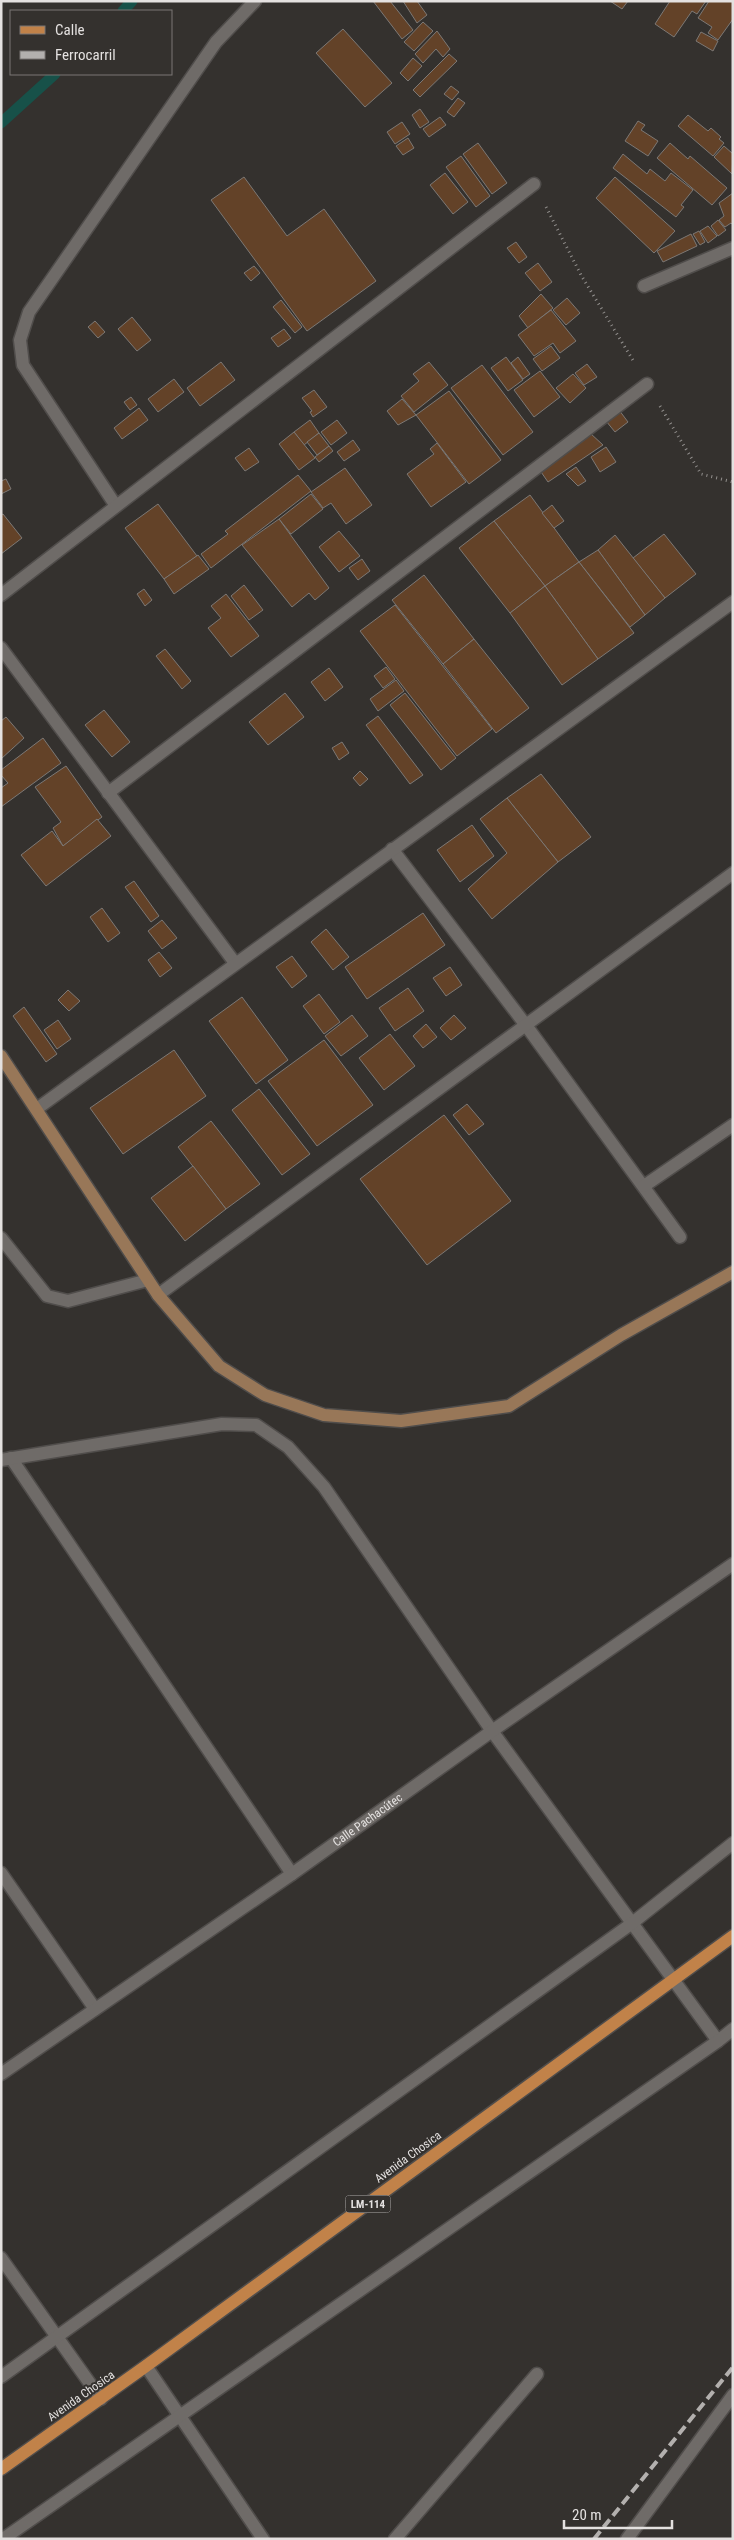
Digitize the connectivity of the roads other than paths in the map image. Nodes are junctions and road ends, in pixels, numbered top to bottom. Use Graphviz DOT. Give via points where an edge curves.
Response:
graph roads {
  1 [pos="255,1"];
  2 [pos="534,184"];
  3 [pos="733,248"];
  4 [pos="644,286"];
  5 [pos="647,384"];
  6 [pos="116,506"];
  7 [pos="1,595"];
  8 [pos="733,602"];
  9 [pos="1,648"];
  10 [pos="108,793"];
  11 [pos="392,849"];
  12 [pos="733,873"];
  13 [pos="235,963"];
  14 [pos="525,1024"];
  15 [pos="1,1056"];
  16 [pos="38,1108"];
  17 [pos="733,1125"];
  18 [pos="644,1186"];
  19 [pos="680,1237"];
  20 [pos="1,1238"];
  21 [pos="733,1272"];
  22 [pos="148,1280"];
  23 [pos="158,1294"];
  24 [pos="6,1459"];
  25 [pos="733,1564"];
  26 [pos="492,1732"];
  27 [pos="733,1844"];
  28 [pos="1,1873"];
  29 [pos="292,1874"];
  30 [pos="631,1924"];
  31 [pos="733,1936"];
  32 [pos="672,1981"];
  33 [pos="95,2009"];
  34 [pos="733,2029"];
  35 [pos="718,2041"];
  36 [pos="1,2074"];
  37 [pos="1,2258"];
  38 [pos="57,2338"];
  39 [pos="146,2366"];
  40 [pos="537,2374"];
  41 [pos="1,2377"];
  42 [pos="733,2395"];
  43 [pos="101,2399"];
  44 [pos="180,2416"];
  45 [pos="1,2469"];
  46 [pos="3,2539"];
  47 [pos="264,2539"];
  48 [pos="395,2539"];
  49 [pos="627,2539"];
  1 -- 6 [label="street" via="216,42 29,312 20,340 23,365"];
  2 -- 6 [label="street"];
  3 -- 4 [label="street"];
  5 -- 10 [label="street"];
  6 -- 7 [label="street"];
  8 -- 11 [label="street"];
  9 -- 10 [label="street"];
  10 -- 13 [label="street"];
  11 -- 13 [label="street"];
  11 -- 14 [label="street"];
  12 -- 14 [label="street"];
  13 -- 16 [label="street"];
  14 -- 18 [label="street"];
  14 -- 23 [label="street"];
  15 -- 16 [label="street"];
  16 -- 22 [label="street"];
  17 -- 18 [label="street"];
  18 -- 19 [label="street"];
  20 -- 22 [label="street" via="47,1296 68,1301"];
  21 -- 23 [label="street" via="621,1335 508,1406 401,1420 324,1415 265,1395 219,1366"];
  22 -- 23 [label="street"];
  24 -- 26 [label="street" via="222,1424 256,1425 288,1447 324,1487"];
  24 -- 29 [label="street"];
  25 -- 26 [label="street, Calle Pachacútec"];
  26 -- 29 [label="street, Calle Pachacútec"];
  26 -- 30 [label="street"];
  27 -- 30 [label="street"];
  28 -- 33 [label="street"];
  29 -- 33 [label="street, Calle Pachacútec"];
  30 -- 32 [label="street"];
  30 -- 38 [label="street"];
  31 -- 32 [label="main road, Avenida Chosica / LM-114"];
  32 -- 35 [label="street"];
  32 -- 39 [label="main road, Avenida Chosica / LM-114"];
  33 -- 36 [label="street, Calle Pachacútec"];
  34 -- 35 [label="street"];
  35 -- 44 [label="street"];
  37 -- 38 [label="street"];
  38 -- 41 [label="street"];
  38 -- 43 [label="street"];
  39 -- 43 [label="main road, Avenida Chosica / LM-114"];
  39 -- 44 [label="street"];
  40 -- 48 [label="street"];
  42 -- 49 [label="street"];
  43 -- 45 [label="main road, Avenida Chosica / LM-114"];
  44 -- 46 [label="street"];
  44 -- 47 [label="street"];
}
